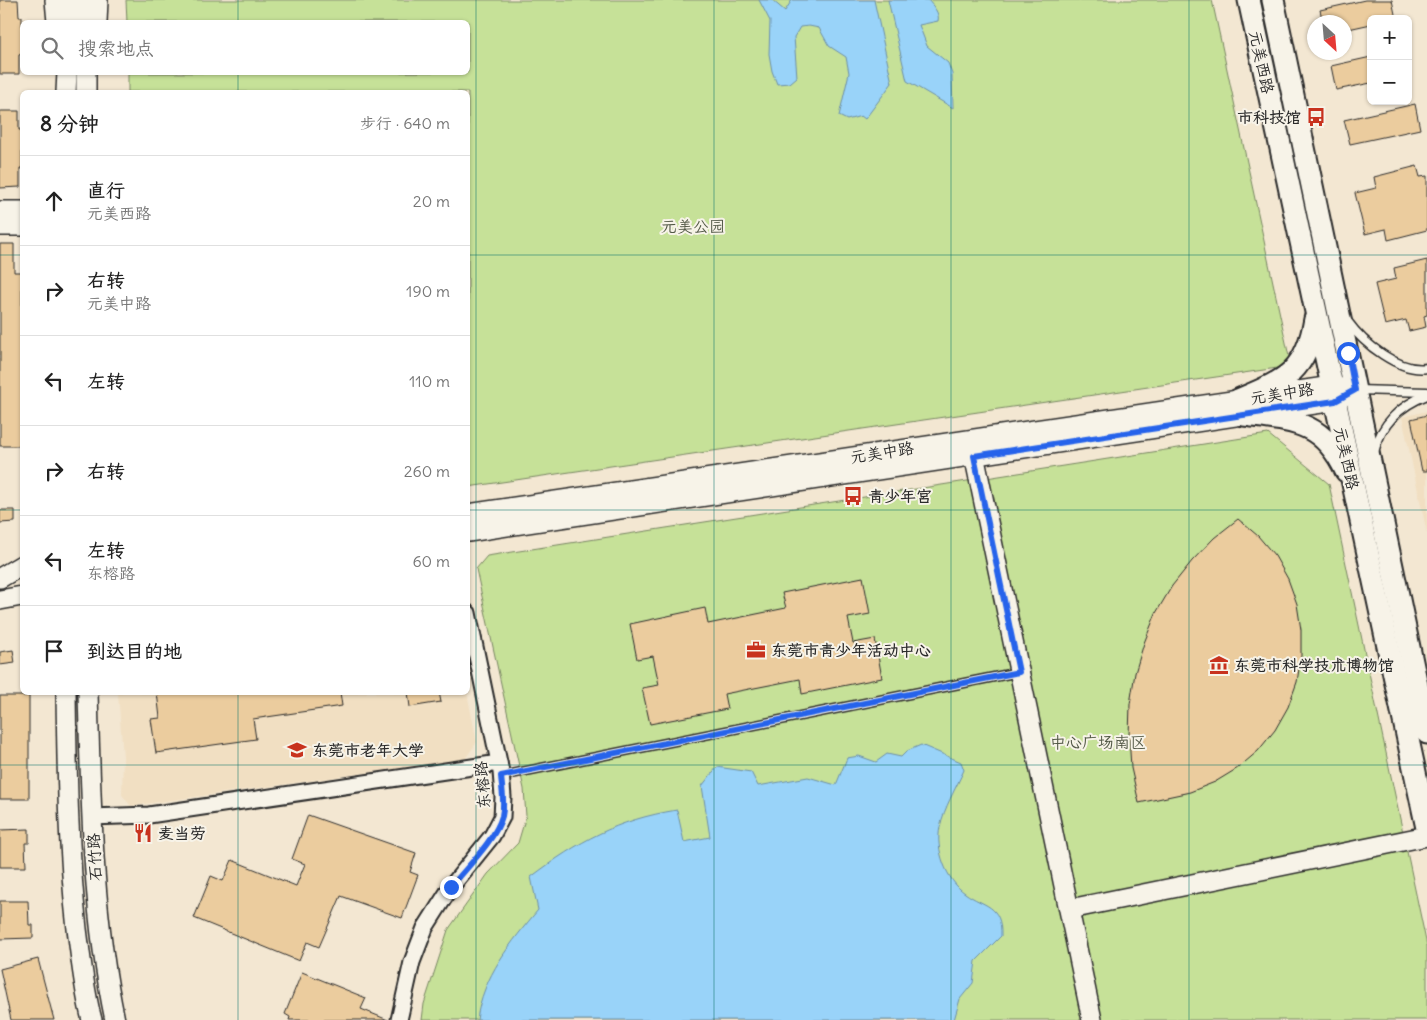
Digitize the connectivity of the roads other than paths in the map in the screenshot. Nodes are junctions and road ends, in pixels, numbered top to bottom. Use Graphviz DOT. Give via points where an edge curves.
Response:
graph roads {
  1 [pos="55,0"];
  2 [pos="68,0"];
  3 [pos="83,0"];
  4 [pos="98,0"];
  5 [pos="1249,0"];
  6 [pos="1273,0"];
  7 [pos="56,20"];
  8 [pos="69,20"];
  9 [pos="84,20"];
  10 [pos="97,20"];
  11 [pos="66,75"];
  12 [pos="86,75"];
  13 [pos="66,90"];
  14 [pos="86,90"];
  15 [pos="0,211"];
  16 [pos="20,211"];
  17 [pos="0,226"];
  18 [pos="20,226"];
  19 [pos="1337,305"];
  20 [pos="1316,311"];
  21 [pos="1427,368"];
  22 [pos="1355,390"];
  23 [pos="1334,393"];
  24 [pos="1427,393"];
  25 [pos="1241,408"];
  26 [pos="972,447"];
  27 [pos="1372,471"];
  28 [pos="1354,488"];
  29 [pos="470,514"];
  30 [pos="470,532"];
  31 [pos="20,566"];
  32 [pos="0,578"];
  33 [pos="20,580"];
  34 [pos="0,585"];
  35 [pos="20,596"];
  36 [pos="0,600"];
  37 [pos="0,606"];
  38 [pos="20,608"];
  39 [pos="470,623"];
  40 [pos="1019,672"];
  41 [pos="66,695"];
  42 [pos="88,695"];
  43 [pos="1427,733"];
  44 [pos="500,770"];
  45 [pos="91,817"];
  46 [pos="1427,828"];
  47 [pos="1427,836"];
  48 [pos="1070,909"];
  49 [pos="92,1020"];
  50 [pos="116,1020"];
  51 [pos="400,1020"];
  52 [pos="1092,1020"];
  1 -- 7 [label="street"];
  2 -- 8 [label="street"];
  3 -- 9 [label="street"];
  4 -- 10 [label="street"];
  5 -- 20 [label="main road, 元美西路"];
  6 -- 19 [label="main road, 元美西路"];
  11 -- 13 [label="street"];
  12 -- 14 [label="street"];
  15 -- 16 [label="street"];
  17 -- 18 [label="street"];
  19 -- 21 [label="lane" via="1354,330 1376,350 1417,370"];
  19 -- 22 [label="main road, 元美西路"];
  20 -- 23 [label="main road, 元美西路"];
  20 -- 25 [label="main road" via="1312,340 1304,358 1296,368"];
  22 -- 23 [label="street, 元美中路"];
  22 -- 24 [label="lane"];
  22 -- 27 [label="main road, 元美西路"];
  23 -- 25 [label="street, 元美中路"];
  23 -- 28 [label="main road, 元美西路"];
  24 -- 27 [label="lane" via="1404,406 1387,424 1376,446"];
  25 -- 26 [label="street, 元美中路"];
  25 -- 28 [label="main road" via="1307,425 1341,460"];
  26 -- 29 [label="street, 元美中路"];
  26 -- 30 [label="street, 元美中路"];
  26 -- 40 [label="street"];
  27 -- 43 [label="main road, 元美西路"];
  28 -- 46 [label="main road, 元美西路"];
  31 -- 32 [label="street"];
  33 -- 34 [label="street"];
  35 -- 36 [label="street"];
  37 -- 38 [label="street"];
  39 -- 44 [label="street, 东榕路"];
  40 -- 44 [label="lane"];
  40 -- 48 [label="street"];
  41 -- 49 [label="street, 石竹路" via="72,885"];
  42 -- 45 [label="street, 石竹路"];
  44 -- 45 [label="street" via="150,815"];
  44 -- 51 [label="street, 东榕路" via="502,817 492,836 451,887 425,928 412,962"];
  45 -- 50 [label="street, 石竹路" via="102,950"];
  47 -- 48 [label="street"];
  48 -- 52 [label="street"];
}
